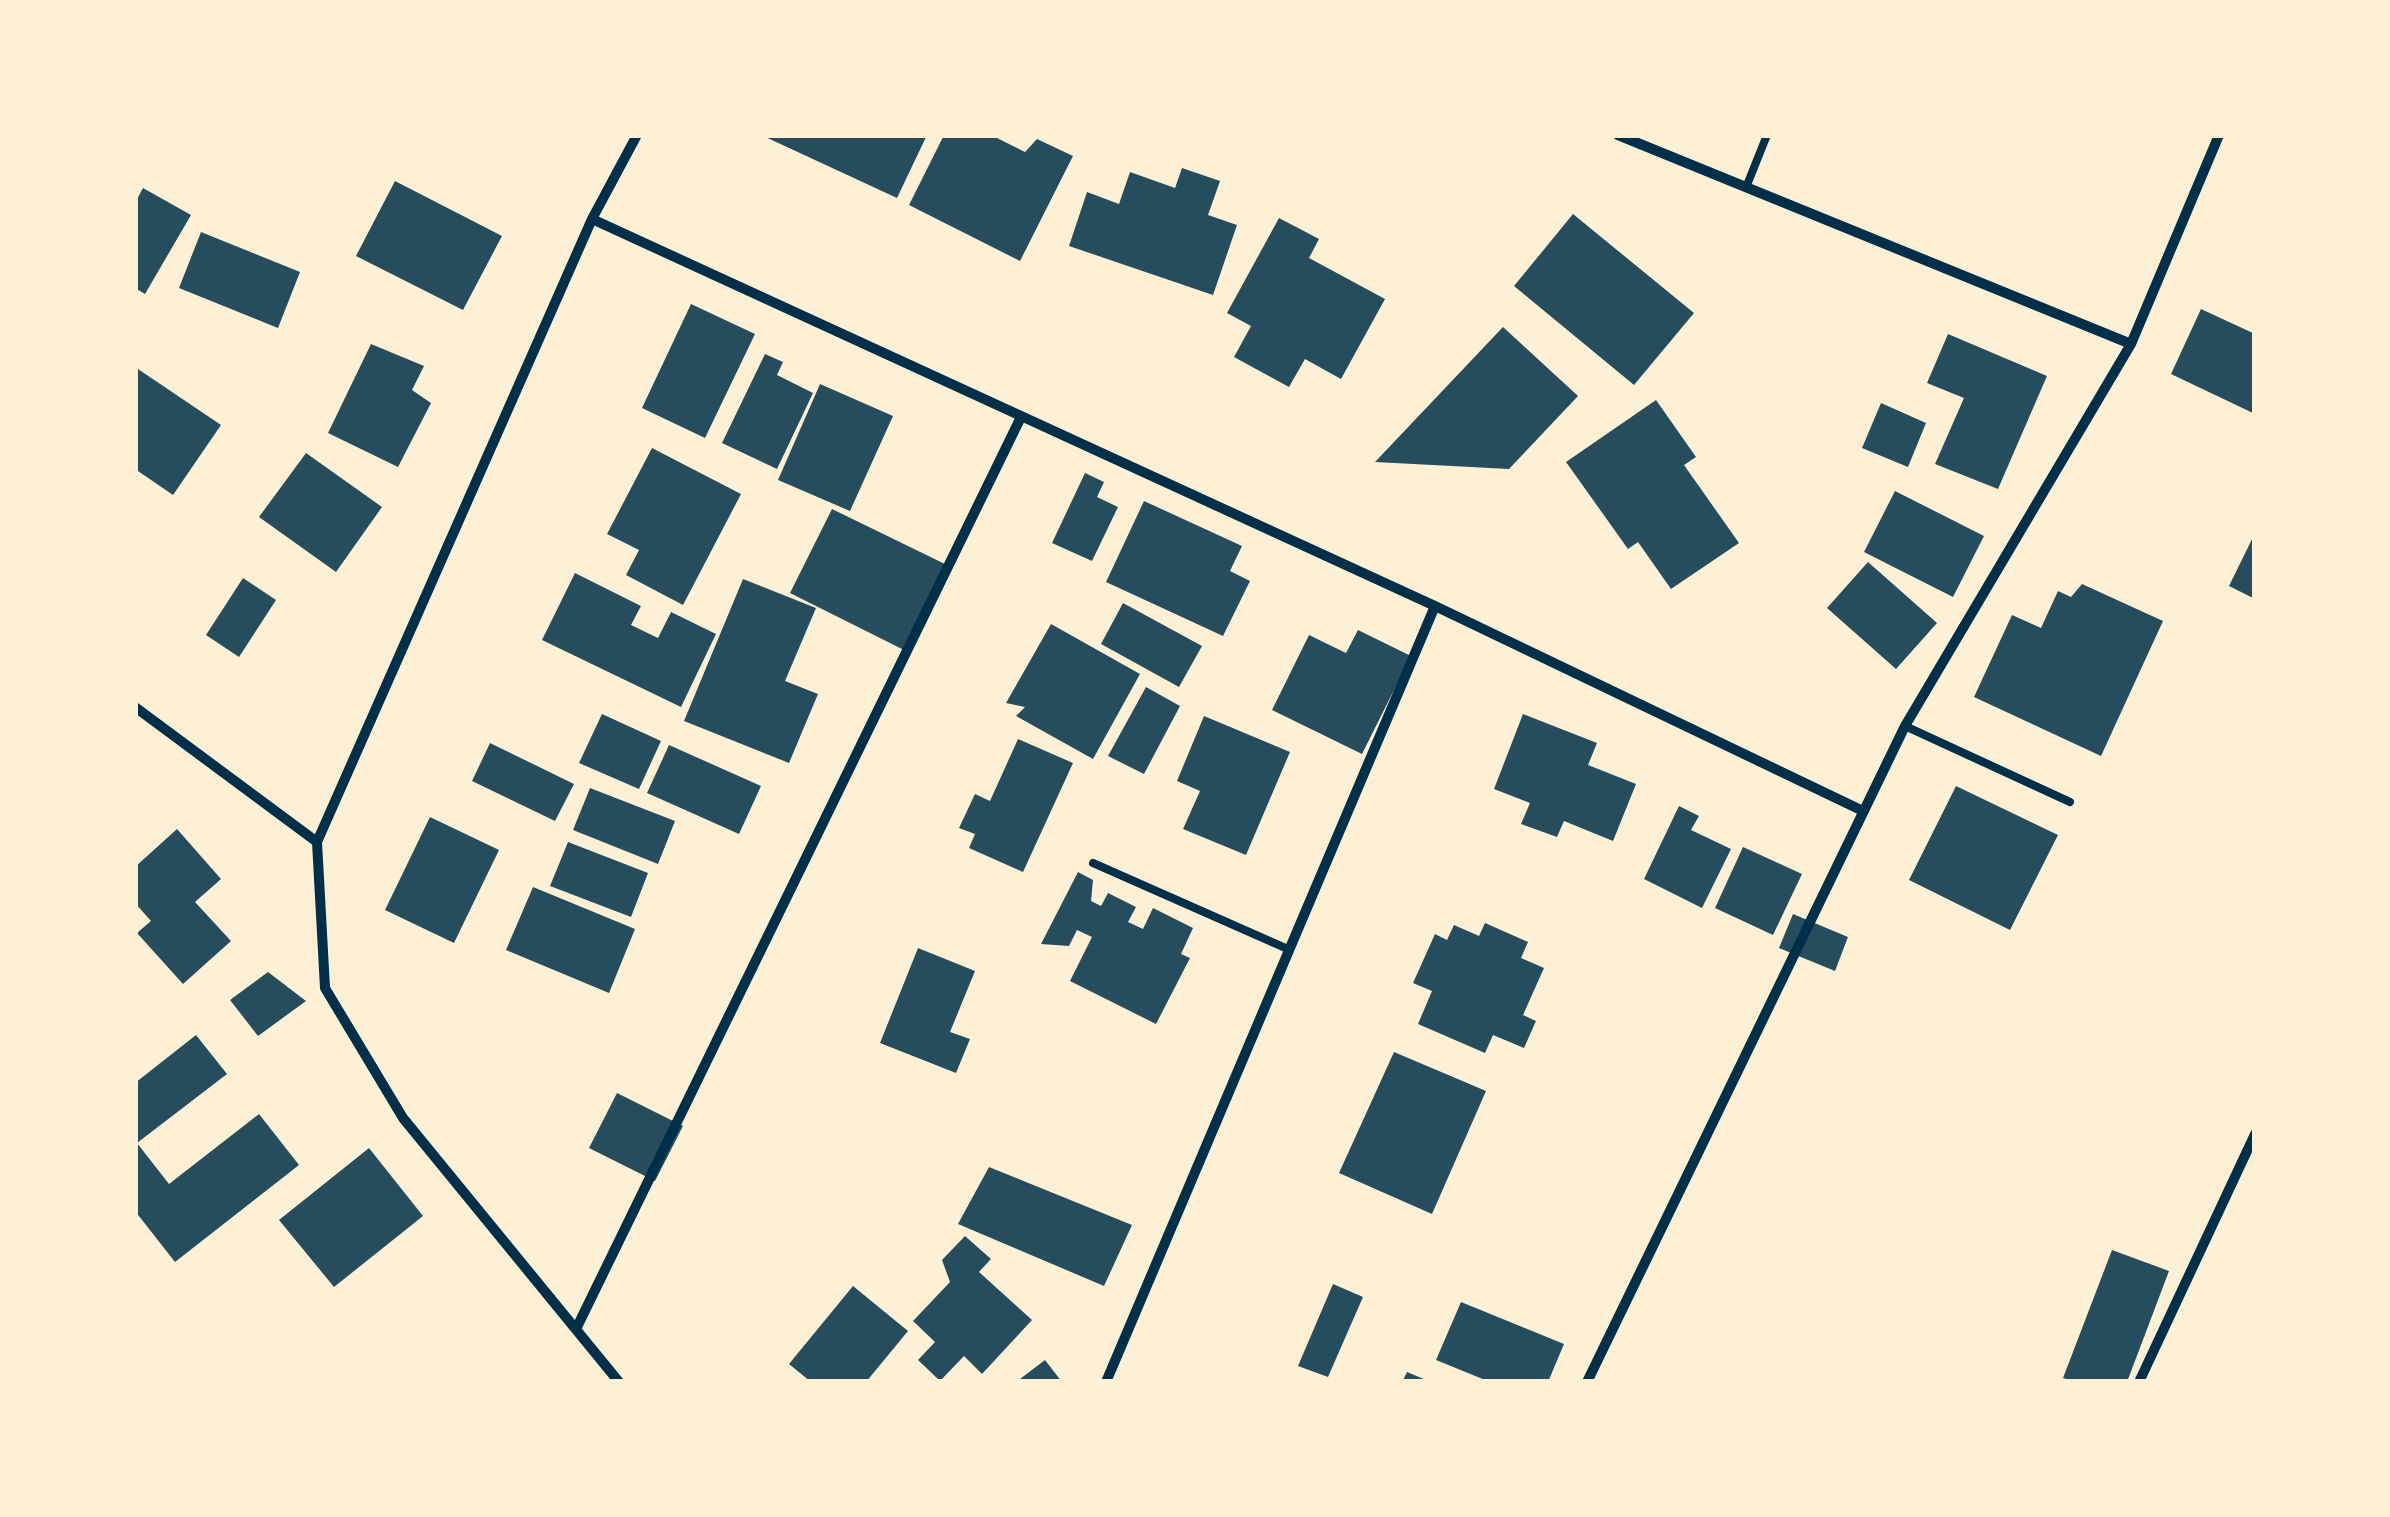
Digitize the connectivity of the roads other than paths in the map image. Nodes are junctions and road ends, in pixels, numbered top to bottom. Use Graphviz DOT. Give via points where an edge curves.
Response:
graph roads {
  1 [pos="637,135"];
  2 [pos="1618,135"];
  3 [pos="1767,135"];
  4 [pos="2219,135"];
  5 [pos="1747,185"];
  6 [pos="592,219"];
  7 [pos="2131,344"];
  8 [pos="1021,417"];
  9 [pos="1435,606"];
  10 [pos="135,708"];
  11 [pos="1905,726"];
  12 [pos="2070,802"];
  13 [pos="1862,811"];
  14 [pos="316,842"];
  15 [pos="1093,863"];
  16 [pos="1290,950"];
  17 [pos="2255,1134"];
  18 [pos="577,1327"];
  19 [pos="619,1382"];
  20 [pos="1106,1382"];
  21 [pos="1588,1382"];
  22 [pos="2138,1382"];
  1 -- 6 [label="street"];
  2 -- 5 [label="street"];
  3 -- 5 [label="lane"];
  4 -- 7 [label="street"];
  5 -- 7 [label="street"];
  6 -- 8 [label="street"];
  6 -- 14 [label="street"];
  7 -- 11 [label="street"];
  8 -- 9 [label="street"];
  8 -- 18 [label="street"];
  9 -- 13 [label="street"];
  9 -- 16 [label="street"];
  10 -- 14 [label="street"];
  11 -- 12 [label="lane"];
  11 -- 13 [label="street"];
  13 -- 21 [label="street"];
  14 -- 18 [label="street" via="325,988 403,1118"];
  15 -- 16 [label="lane"];
  16 -- 20 [label="street"];
  17 -- 22 [label="street"];
  18 -- 19 [label="street"];
}
